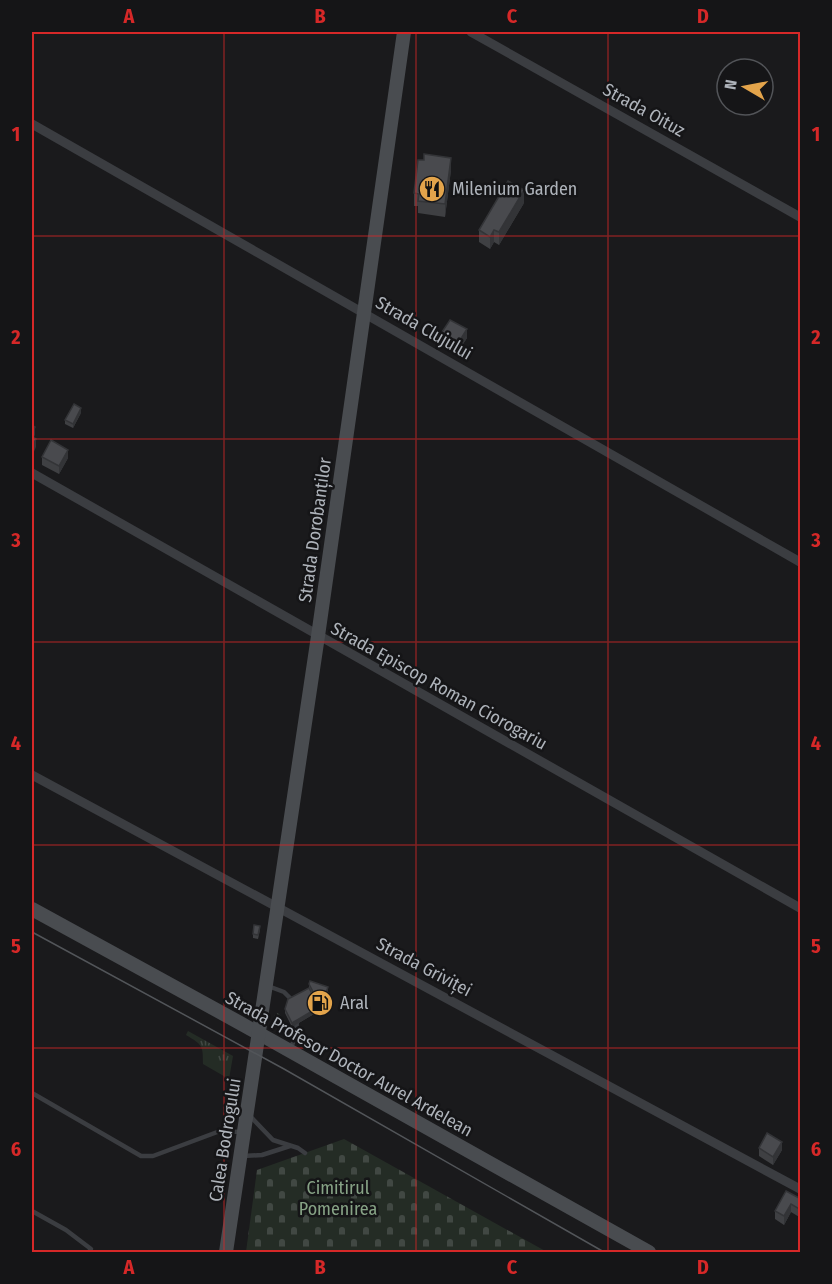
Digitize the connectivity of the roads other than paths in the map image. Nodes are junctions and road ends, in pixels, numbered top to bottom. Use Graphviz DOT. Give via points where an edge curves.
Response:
graph roads {
  1 [pos="404,32"];
  2 [pos="471,32"];
  3 [pos="32,124"];
  4 [pos="801,217"];
  5 [pos="364,313"];
  6 [pos="32,473"];
  7 [pos="801,562"];
  8 [pos="318,636"];
  9 [pos="32,775"];
  10 [pos="278,908"];
  11 [pos="801,908"];
  12 [pos="32,909"];
  13 [pos="267,986"];
  14 [pos="297,1008"];
  15 [pos="298,1015"];
  16 [pos="259,1034"];
  17 [pos="290,1051"];
  18 [pos="32,1093"];
  19 [pos="247,1111"];
  20 [pos="244,1132"];
  21 [pos="290,1146"];
  22 [pos="305,1153"];
  23 [pos="240,1156"];
  24 [pos="801,1189"];
  25 [pos="32,1211"];
  26 [pos="89,1252"];
  27 [pos="226,1252"];
  28 [pos="648,1252"];
  1 -- 5 [label="main road, Strada Dorobanților"];
  2 -- 4 [label="street, Strada Oituz"];
  3 -- 5 [label="street, Strada Clujului"];
  5 -- 7 [label="street, Strada Clujului"];
  5 -- 8 [label="main road, Strada Dorobanților"];
  6 -- 8 [label="street, Strada Episcop Roman Ciorogariu"];
  8 -- 10 [label="main road, Strada Dorobanților"];
  8 -- 11 [label="street, Strada Episcop Roman Ciorogariu"];
  9 -- 10 [label="street, Strada Griviței"];
  10 -- 13 [label="main road, Strada Dorobanților"];
  10 -- 24 [label="street, Strada Griviței"];
  12 -- 16 [label="main road, Strada Profesor Doctor Aurel Ardelean"];
  13 -- 14 [label="lane" via="284,992"];
  13 -- 16 [label="main road, Strada Dorobanților"];
  15 -- 17 [label="lane"];
  16 -- 17 [label="main road, Strada Profesor Doctor Aurel Ardelean"];
  16 -- 19 [label="main road, Calea Bodrogului"];
  17 -- 28 [label="main road, Strada Profesor Doctor Aurel Ardelean"];
  18 -- 20 [label="lane" via="141,1156 153,1156 220,1131"];
  19 -- 20 [label="main road, Calea Bodrogului"];
  19 -- 21 [label="lane" via="276,1142"];
  20 -- 23 [label="main road, Calea Bodrogului"];
  21 -- 22 [label="lane"];
  21 -- 23 [label="lane" via="256,1156"];
  23 -- 27 [label="main road, Calea Bodrogului"];
  25 -- 26 [label="lane" via="80,1240 91,1249"];
}
